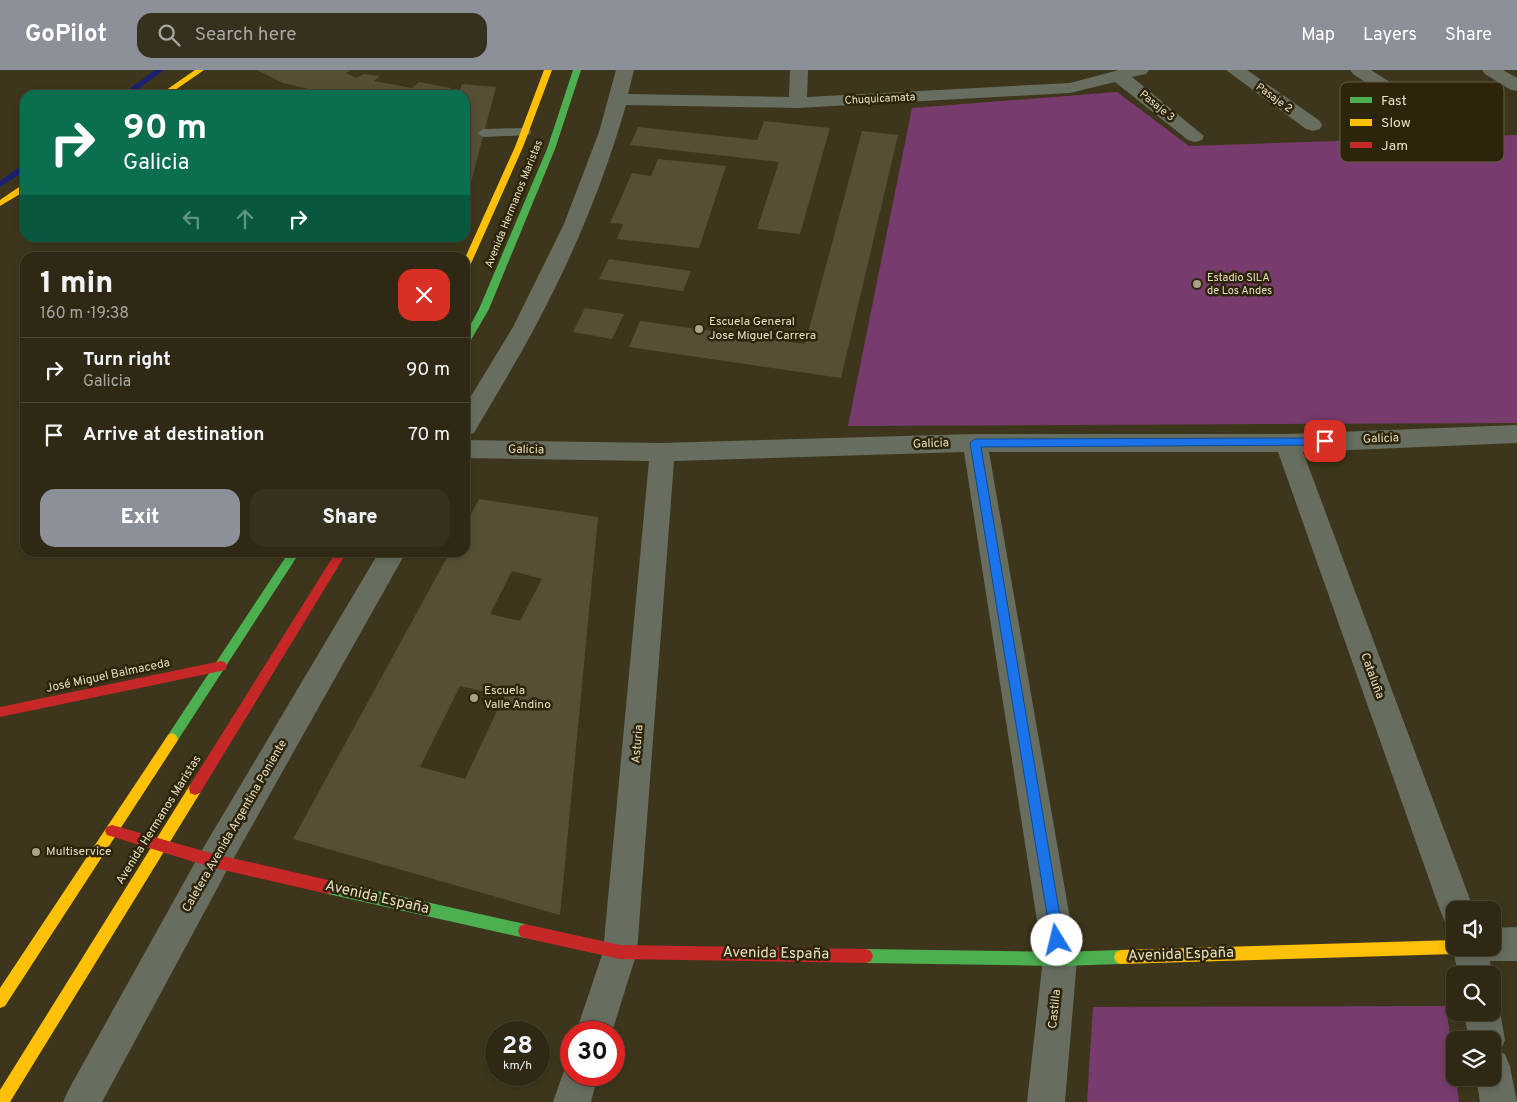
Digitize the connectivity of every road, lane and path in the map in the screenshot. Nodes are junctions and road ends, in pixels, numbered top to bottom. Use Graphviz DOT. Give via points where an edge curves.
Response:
graph roads {
  1 [pos="200,70"];
  2 [pos="548,70"];
  3 [pos="576,70"];
  4 [pos="624,70"];
  5 [pos="799,70"];
  6 [pos="1140,70"];
  7 [pos="1235,70"];
  8 [pos="1359,70"];
  9 [pos="1491,70"];
  10 [pos="1119,76"];
  11 [pos="1378,82"];
  12 [pos="1517,86"];
  13 [pos="175,90"];
  14 [pos="618,99"];
  15 [pos="798,103"];
  16 [pos="1313,125"];
  17 [pos="524,132"];
  18 [pos="484,133"];
  19 [pos="1195,136"];
  20 [pos="20,190"];
  21 [pos="0,204"];
  22 [pos="470,256"];
  23 [pos="470,334"];
  24 [pos="470,418"];
  25 [pos="1517,434"];
  26 [pos="975,443"];
  27 [pos="1287,443"];
  28 [pos="470,449"];
  29 [pos="662,452"];
  30 [pos="292,557"];
  31 [pos="339,557"];
  32 [pos="390,557"];
  33 [pos="221,666"];
  34 [pos="0,712"];
  35 [pos="112,831"];
  36 [pos="159,846"];
  37 [pos="214,862"];
  38 [pos="1454,901"];
  39 [pos="1517,944"];
  40 [pos="1501,945"];
  41 [pos="1446,947"];
  42 [pos="620,952"];
  43 [pos="1060,959"];
  44 [pos="0,1001"];
  45 [pos="598,1021"];
  46 [pos="577,1086"];
  47 [pos="1496,1086"];
  48 [pos="1,1102"];
  49 [pos="82,1102"];
  50 [pos="572,1102"];
  51 [pos="1046,1102"];
  52 [pos="1499,1102"];
  1 -- 13 [label="main road"];
  2 -- 17 [label="main road, Avenida Hermanos Maristas"];
  3 -- 23 [label="main road, Avenida Hermanos Maristas" via="547,158 484,310"];
  4 -- 14 [label="street"];
  5 -- 15 [label="street"];
  6 -- 10 [label="street, Chuquicamata"];
  7 -- 16 [label="street, Pasaje 2"];
  8 -- 11 [label="street"];
  9 -- 12 [label="street"];
  10 -- 15 [label="street, Chuquicamata" via="1070,88"];
  10 -- 19 [label="street, Pasaje 3"];
  14 -- 15 [label="street, Chuquicamata"];
  14 -- 24 [label="street" via="584,201 532,312"];
  17 -- 18 [label="lane"];
  17 -- 22 [label="main road, Avenida Hermanos Maristas"];
  20 -- 21 [label="main road"];
  25 -- 27 [label="street, Galicia"];
  26 -- 27 [label="street, Galicia"];
  26 -- 29 [label="street, Galicia"];
  26 -- 43 [label="street, Castilla"];
  27 -- 38 [label="street, Cataluña"];
  28 -- 29 [label="street, Galicia"];
  29 -- 42 [label="street, Asturia"];
  30 -- 33 [label="main road"];
  31 -- 36 [label="main road, Avenida Hermanos Maristas"];
  32 -- 37 [label="street, Caletera Avenida Argentina Poniente"];
  33 -- 34 [label="main road, José Miguel Balmaceda"];
  33 -- 35 [label="main road"];
  35 -- 36 [label="main road, Avenida España"];
  35 -- 44 [label="main road"];
  36 -- 37 [label="main road, Avenida España"];
  36 -- 48 [label="main road, Avenida Hermanos Maristas"];
  37 -- 42 [label="main road, Avenida España"];
  37 -- 49 [label="street, Caletera Avenida Argentina Poniente"];
  39 -- 40 [label="street"];
  41 -- 43 [label="main road, Avenida España"];
  42 -- 43 [label="main road, Avenida España"];
  42 -- 45 [label="street, Asturia"];
  43 -- 51 [label="street, Castilla"];
  46 -- 50 [label="street"];
  47 -- 52 [label="street"];
}
